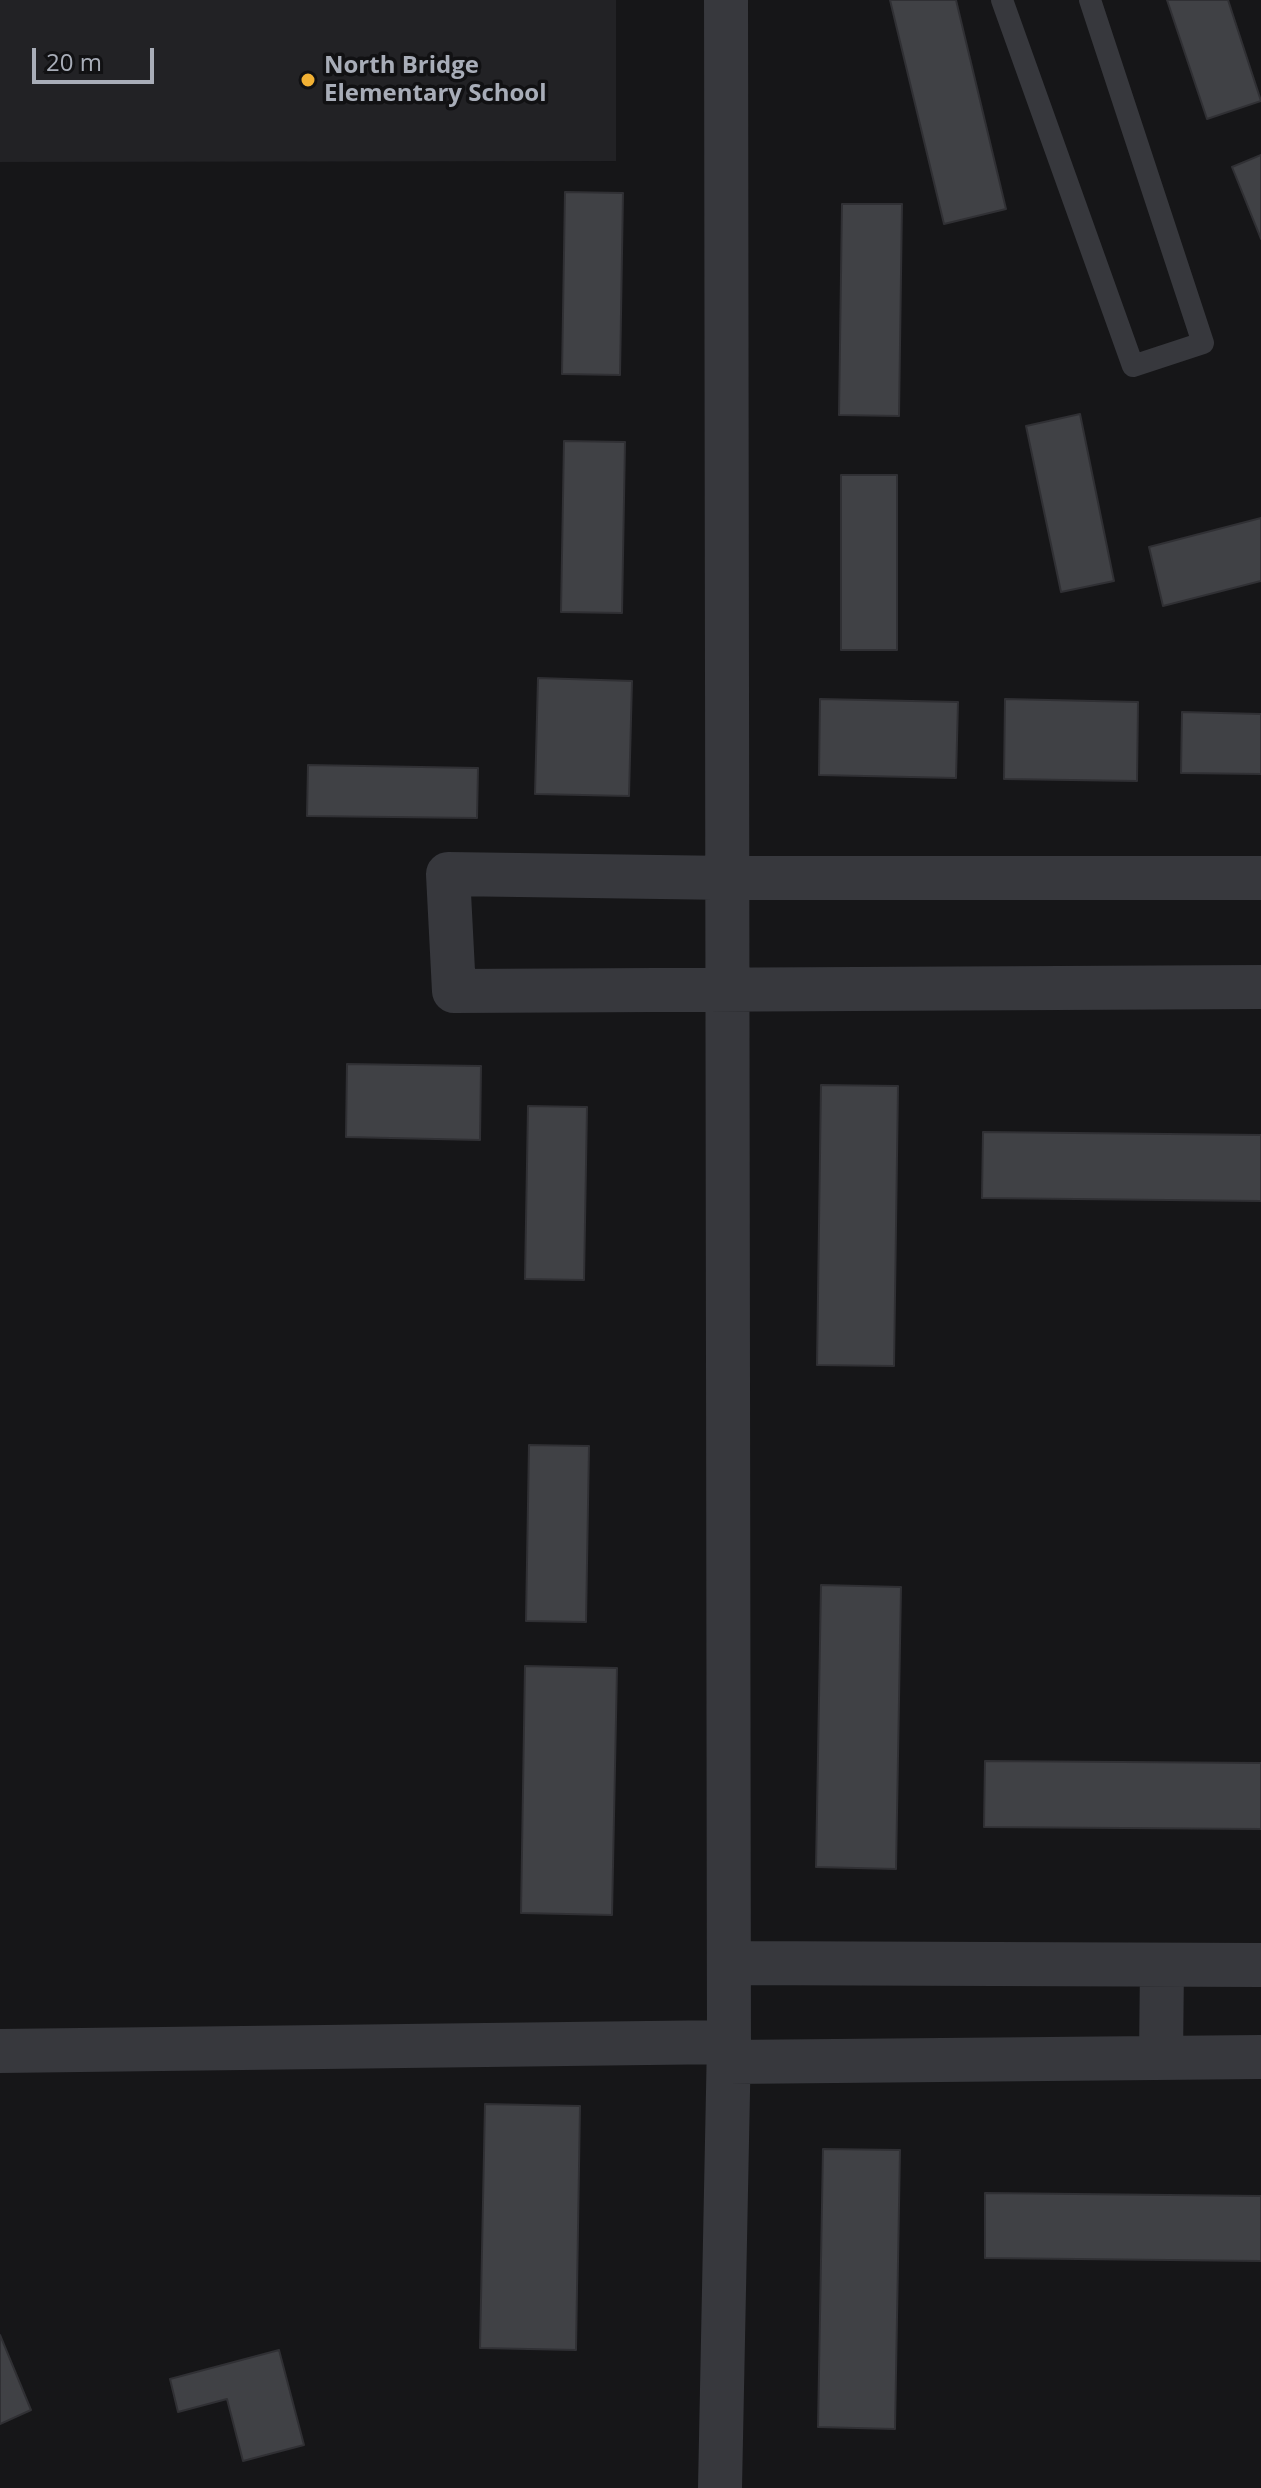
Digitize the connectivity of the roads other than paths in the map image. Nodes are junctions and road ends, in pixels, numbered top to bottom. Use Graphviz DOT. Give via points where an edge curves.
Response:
graph roads {
  1 [pos="726,0"];
  2 [pos="1002,0"];
  3 [pos="1090,0"];
  4 [pos="730,878"];
  5 [pos="1261,878"];
  6 [pos="1261,987"];
  7 [pos="730,989"];
  8 [pos="729,1963"];
  9 [pos="1162,1965"];
  10 [pos="1261,1965"];
  11 [pos="0,2051"];
  12 [pos="729,2052"];
  13 [pos="1261,2057"];
  14 [pos="1161,2058"];
  15 [pos="720,2488"];
  1 -- 4 [label="street"];
  2 -- 3 [label="lane" via="1133,366 1203,343"];
  4 -- 5 [label="street"];
  4 -- 7 [label="street"];
  4 -- 7 [label="street" via="448,874 454,991"];
  6 -- 7 [label="street"];
  7 -- 8 [label="street"];
  8 -- 9 [label="street"];
  8 -- 12 [label="street"];
  9 -- 10 [label="street"];
  9 -- 14 [label="street"];
  11 -- 12 [label="street"];
  12 -- 14 [label="street"];
  12 -- 15 [label="street"];
  13 -- 14 [label="street"];
}
